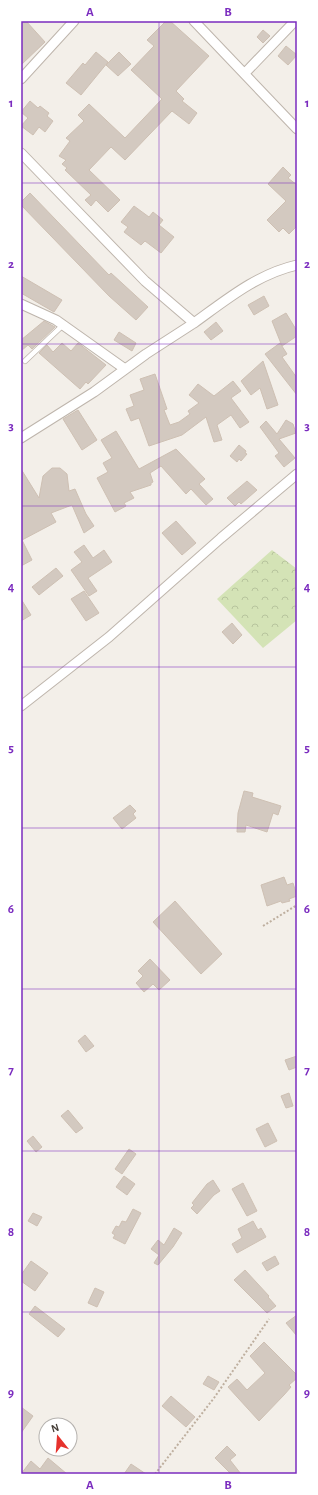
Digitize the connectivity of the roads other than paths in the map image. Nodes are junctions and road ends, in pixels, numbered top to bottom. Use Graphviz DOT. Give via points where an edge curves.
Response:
graph roads {
  1 [pos="74,21"];
  2 [pos="194,21"];
  3 [pos="295,21"];
  4 [pos="245,73"];
  5 [pos="21,79"];
  6 [pos="297,129"];
  7 [pos="21,153"];
  8 [pos="297,265"];
  9 [pos="21,304"];
  10 [pos="194,323"];
  11 [pos="63,325"];
  12 [pos="25,361"];
  13 [pos="125,369"];
  14 [pos="21,438"];
  15 [pos="297,474"];
  16 [pos="21,706"];
  1 -- 5 [label="street"];
  2 -- 4 [label="street"];
  3 -- 4 [label="street"];
  4 -- 6 [label="street"];
  7 -- 10 [label="street" via="145,281"];
  8 -- 10 [label="street" via="279,269 249,284"];
  9 -- 11 [label="street"];
  10 -- 13 [label="street"];
  11 -- 12 [label="lane"];
  11 -- 13 [label="street"];
  13 -- 14 [label="street" via="94,392"];
  15 -- 16 [label="street" via="220,538 110,637"];
}
